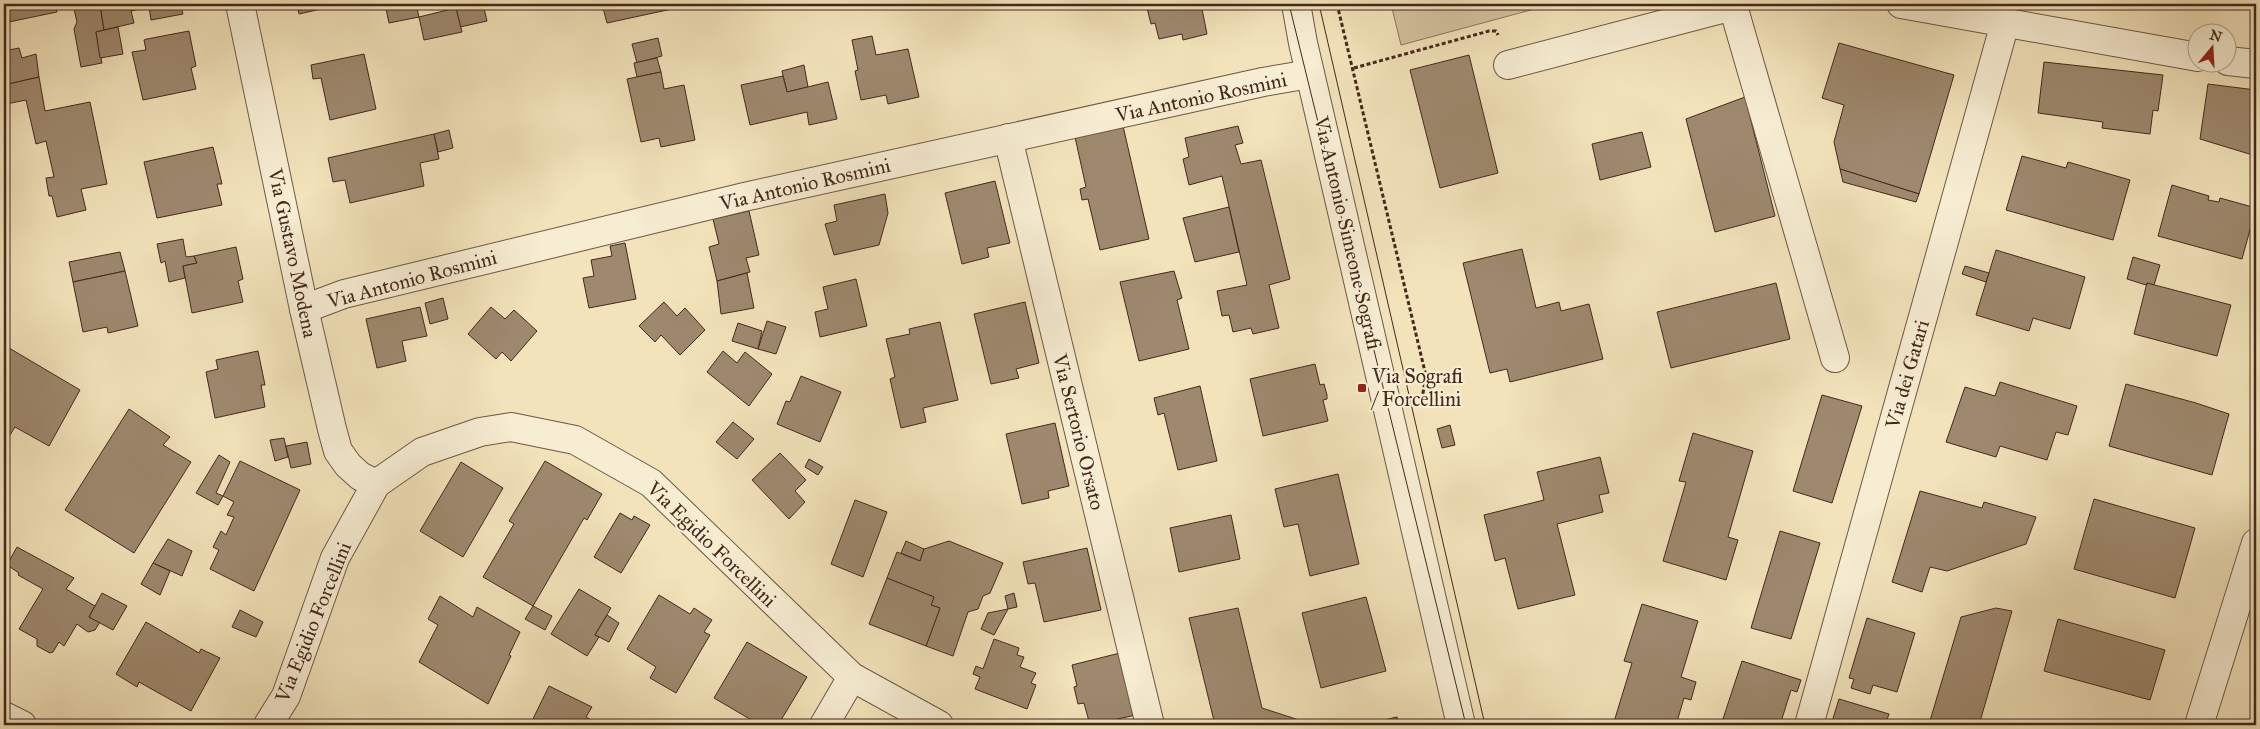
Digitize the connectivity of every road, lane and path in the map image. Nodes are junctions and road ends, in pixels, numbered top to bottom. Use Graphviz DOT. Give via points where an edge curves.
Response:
graph roads {
  1 [pos="240,4"];
  2 [pos="1296,4"];
  3 [pos="1337,4"];
  4 [pos="1901,4"];
  5 [pos="1733,5"];
  6 [pos="2005,23"];
  7 [pos="2188,55"];
  8 [pos="2238,62"];
  9 [pos="2256,64"];
  10 [pos="1508,65"];
  11 [pos="1354,68"];
  12 [pos="1310,74"];
  13 [pos="1008,138"];
  14 [pos="304,309"];
  15 [pos="1835,358"];
  16 [pos="1420,408"];
  17 [pos="376,484"];
  18 [pos="2256,543"];
  19 [pos="852,677"];
  20 [pos="4,716"];
  21 [pos="22,725"];
  22 [pos="268,725"];
  23 [pos="824,725"];
  24 [pos="939,725"];
  25 [pos="1150,725"];
  26 [pos="1461,725"];
  27 [pos="1809,725"];
  28 [pos="2199,725"];
  1 -- 14 [label="street, Via Gustavo Modena"];
  2 -- 12 [label="street, Via Antonio Simeone Sografi"];
  3 -- 11 [label="path"];
  4 -- 6 [label="street"];
  5 -- 10 [label="street"];
  5 -- 15 [label="street"];
  6 -- 7 [label="street"];
  6 -- 27 [label="street, Via dei Gatari"];
  8 -- 9 [label="street"];
  10 -- 11 [label="path" via="1496,31"];
  11 -- 16 [label="path" via="1426,376"];
  12 -- 13 [label="street, Via Antonio Rosmini"];
  12 -- 26 [label="street, Via Antonio Simeone Sografi"];
  13 -- 14 [label="street, Via Antonio Rosmini" via="734,199 344,294"];
  13 -- 25 [label="street, Via Sertorio Orsato"];
  14 -- 17 [label="street, Via Gustavo Modena" via="338,451 360,476"];
  17 -- 19 [label="street, Via Egidio Forcellini" via="422,452 480,432 511,427 575,440 651,483"];
  17 -- 22 [label="street, Via Egidio Forcellini" via="335,558 286,696"];
  18 -- 28 [label="street"];
  19 -- 23 [label="street"];
  19 -- 24 [label="street, Via Egidio Forcellini"];
  20 -- 21 [label="street"];
}
